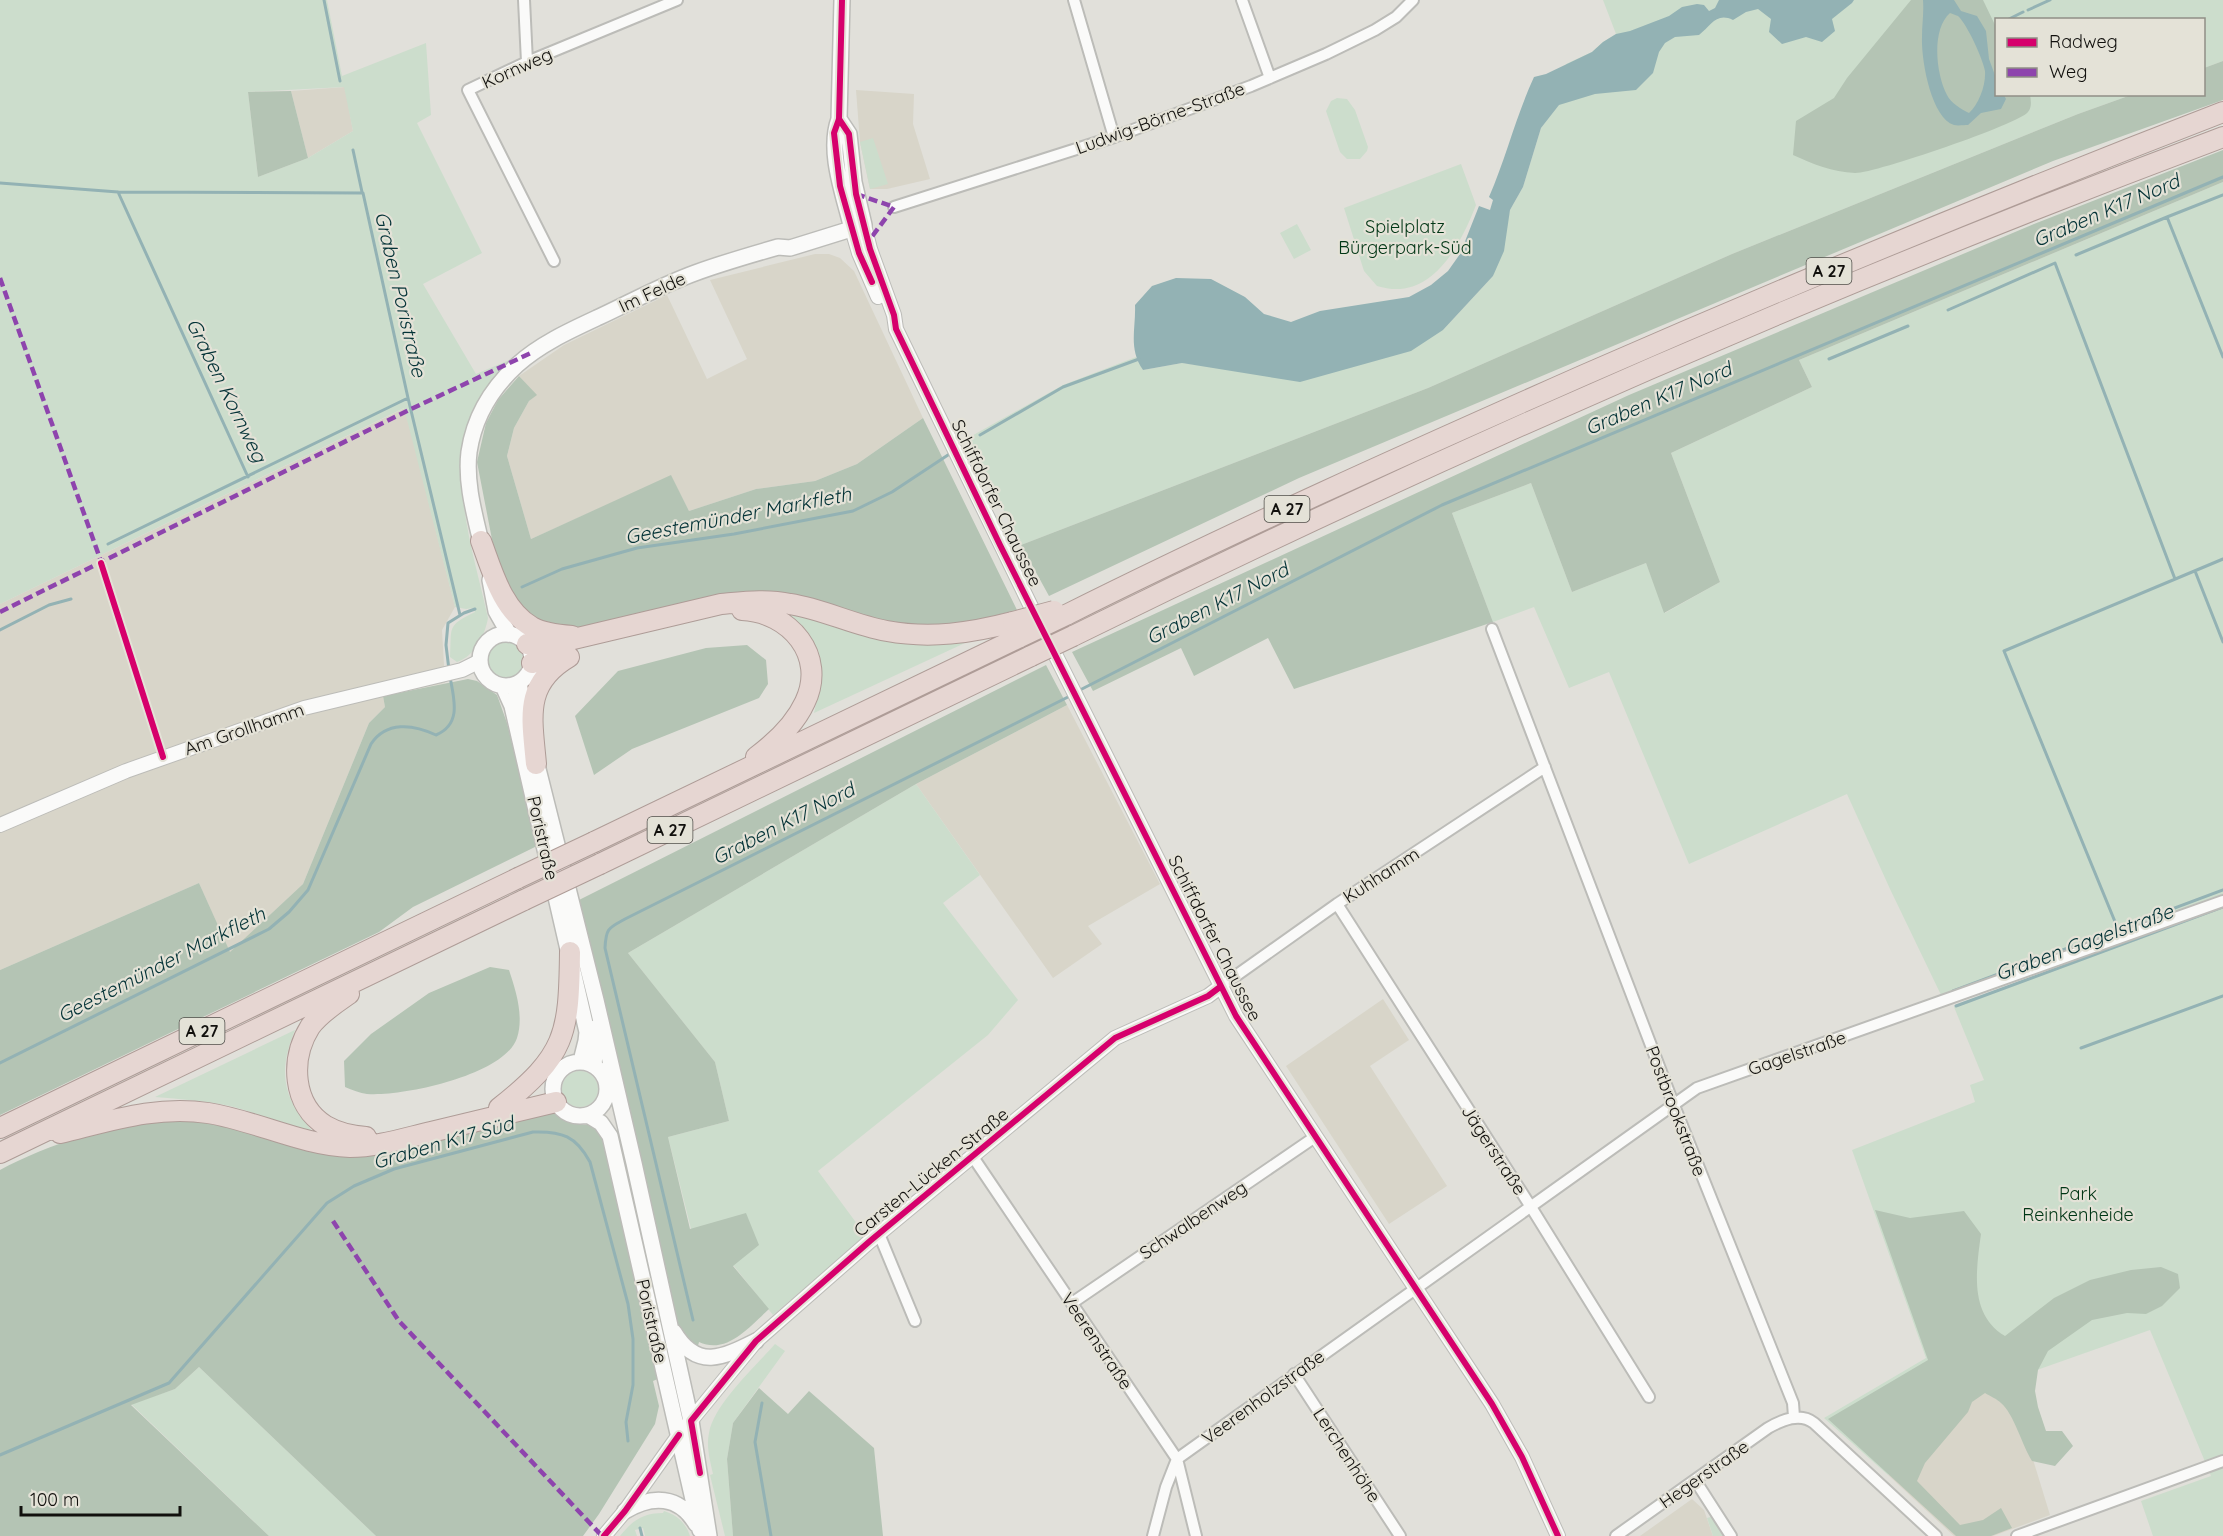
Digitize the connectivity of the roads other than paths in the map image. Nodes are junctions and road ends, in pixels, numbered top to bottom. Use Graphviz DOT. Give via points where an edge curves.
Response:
graph roads {
  1 [pos="524,0"];
  2 [pos="677,0"];
  3 [pos="842,0"];
  4 [pos="1074,0"];
  5 [pos="1242,0"];
  6 [pos="1413,0"];
  7 [pos="527,62"];
  8 [pos="1270,78"];
  9 [pos="2223,112"];
  10 [pos="1113,137"];
  11 [pos="2223,137"];
  12 [pos="894,207"];
  13 [pos="857,223"];
  14 [pos="555,261"];
  15 [pos="481,541"];
  16 [pos="1492,628"];
  17 [pos="1017,630"];
  18 [pos="501,635"];
  19 [pos="589,639"];
  20 [pos="530,654"];
  21 [pos="481,666"];
  22 [pos="519,683"];
  23 [pos="502,686"];
  24 [pos="536,764"];
  25 [pos="1545,767"];
  26 [pos="728,778"];
  27 [pos="0,825"];
  28 [pos="2223,901"];
  29 [pos="1337,904"];
  30 [pos="570,952"];
  31 [pos="409,956"];
  32 [pos="1220,987"];
  33 [pos="596,1000"];
  34 [pos="587,1064"];
  35 [pos="554,1095"];
  36 [pos="1673,1103"];
  37 [pos="602,1105"];
  38 [pos="500,1108"];
  39 [pos="588,1115"];
  40 [pos="0,1128"];
  41 [pos="1315,1137"];
  42 [pos="20,1143"];
  43 [pos="0,1153"];
  44 [pos="974,1157"];
  45 [pos="634,1163"];
  46 [pos="1531,1207"];
  47 [pos="879,1234"];
  48 [pos="1414,1288"];
  49 [pos="1072,1303"];
  50 [pos="915,1321"];
  51 [pos="669,1323"];
  52 [pos="756,1341"];
  53 [pos="1294,1374"];
  54 [pos="1649,1397"];
  55 [pos="1794,1417"];
  56 [pos="692,1421"];
  57 [pos="679,1436"];
  58 [pos="1177,1459"];
  59 [pos="2223,1461"];
  60 [pos="1695,1480"];
  61 [pos="625,1511"];
  62 [pos="704,1534"];
  63 [pos="604,1536"];
  64 [pos="1153,1536"];
  65 [pos="1196,1536"];
  66 [pos="1400,1536"];
  67 [pos="1558,1536"];
  68 [pos="1616,1536"];
  69 [pos="1731,1536"];
  70 [pos="1936,1536"];
  71 [pos="2017,1536"];
  1 -- 7 [label="street"];
  2 -- 7 [label="street, Kornweg"];
  3 -- 13 [label="main road, Schiffdorfer Chaussee" via="840,118 849,134"];
  4 -- 10 [label="street"];
  5 -- 8 [label="street"];
  6 -- 8 [label="street, Ludwig-Börne-Straße" via="1375,30"];
  7 -- 14 [label="street, Kornweg" via="468,90"];
  8 -- 10 [label="street, Ludwig-Börne-Straße"];
  9 -- 17 [label="highway, A 27, bridge" via="2008,196 1726,314 1438,439 1137,580"];
  10 -- 12 [label="street, Ludwig-Börne-Straße"];
  11 -- 31 [label="highway, A 27, bridge" via="1796,306 1272,538"];
  13 -- 15 [label="main road, Im Felde" via="790,248 778,247 693,273 574,329 517,365 487,400 472,436 468,471"];
  13 -- 32 [label="street, Schiffdorfer Chaussee" via="859,253 888,319 894,324"];
  15 -- 18 [label="main road"];
  15 -- 19 [label="highway" via="502,593 518,617 533,628"];
  16 -- 25 [label="street, Postbrookstraße"];
  17 -- 19 [label="highway" via="910,635 863,626 791,604 748,601 721,604"];
  17 -- 26 [label="highway, A 27"];
  18 -- 20 [label="main road" via="522,639"];
  18 -- 21 [label="main road" via="484,647"];
  19 -- 20 [label="highway"];
  19 -- 24 [label="highway" via="540,682 532,713"];
  19 -- 26 [label="highway" via="735,610 752,610 777,618 789,627 808,655 812,672 806,700 770,747"];
  20 -- 22 [label="main road" via="530,671"];
  21 -- 23 [label="main road, Poristraße" via="491,681"];
  21 -- 27 [label="street, Am Grollhamm" via="328,701 272,719 126,771"];
  22 -- 23 [label="main road"];
  22 -- 24 [label="main road, Poristraße"];
  23 -- 30 [label="main road, Poristraße" via="512,706"];
  24 -- 33 [label="main road, Poristraße"];
  25 -- 29 [label="street, Kuhhamm"];
  25 -- 36 [label="street, Postbrookstraße"];
  26 -- 40 [label="highway, A 27, bridge"];
  28 -- 36 [label="street, Gagelstraße" via="1697,1088"];
  29 -- 32 [label="street, Kuhhamm"];
  29 -- 46 [label="street, Jägerstraße"];
  30 -- 34 [label="main road, Poristraße" via="587,1032"];
  30 -- 38 [label="highway" via="569,1004 562,1038 546,1066"];
  31 -- 38 [label="highway" via="334,1005 311,1025 297,1062 298,1087 305,1105 327,1126 347,1135 367,1137"];
  31 -- 42 [label="highway, A 27"];
  32 -- 41 [label="street, Schiffdorfer Chaussee"];
  32 -- 44 [label="street, Carsten-Lücken-Straße" via="1115,1038"];
  33 -- 34 [label="main road, Poristraße" via="597,1037"];
  33 -- 45 [label="main road, Poristraße"];
  34 -- 35 [label="main road" via="564,1066 554,1079"];
  34 -- 37 [label="main road" via="600,1070 606,1084"];
  35 -- 38 [label="highway"];
  35 -- 39 [label="main road, Poristraße" via="566,1112"];
  35 -- 42 [label="highway" via="392,1141 353,1147 306,1142 253,1124 187,1111 136,1114"];
  36 -- 46 [label="street, Gagelstraße"];
  36 -- 55 [label="street, Postbrookstraße" via="1793,1402"];
  37 -- 39 [label="main road"];
  37 -- 45 [label="main road, Poristraße"];
  39 -- 57 [label="main road, Poristraße" via="601,1123 610,1136"];
  41 -- 48 [label="street, Schiffdorfer Chaussee"];
  41 -- 49 [label="street, Schwalbenweg"];
  42 -- 43 [label="highway, A 27"];
  44 -- 47 [label="street, Carsten-Lücken-Straße"];
  44 -- 49 [label="street, Veerenstraße"];
  45 -- 51 [label="main road, Poristraße"];
  46 -- 48 [label="street, Gagelstraße"];
  46 -- 54 [label="street, Jägerstraße"];
  47 -- 50 [label="street"];
  47 -- 52 [label="street, Carsten-Lücken-Straße"];
  48 -- 53 [label="street, Veerenholzstraße"];
  48 -- 67 [label="street, Schiffdorfer Chaussee" via="1497,1413"];
  49 -- 58 [label="street, Veerenstraße"];
  51 -- 52 [label="main road" via="683,1347 699,1355 726,1356"];
  51 -- 56 [label="main road, Poristraße"];
  52 -- 56 [label="street, Carsten-Lücken-Straße"];
  53 -- 58 [label="street, Veerenholzstraße"];
  53 -- 66 [label="street, Lerchenhöhe"];
  55 -- 60 [label="street, Hegerstraße" via="1768,1428"];
  55 -- 70 [label="street" via="1810,1420"];
  56 -- 57 [label="street, Carsten-Lücken-Straße"];
  56 -- 62 [label="main road, Poristraße"];
  57 -- 61 [label="street, Carsten-Lücken-Straße"];
  57 -- 62 [label="main road, Poristraße"];
  58 -- 64 [label="street"];
  58 -- 65 [label="street, Veerenstraße"];
  59 -- 71 [label="street"];
  60 -- 68 [label="street, Hegerstraße"];
  60 -- 69 [label="street"];
  61 -- 62 [label="main road" via="651,1500 671,1502 690,1513"];
  61 -- 63 [label="street, Carsten-Lücken-Straße"];
}
